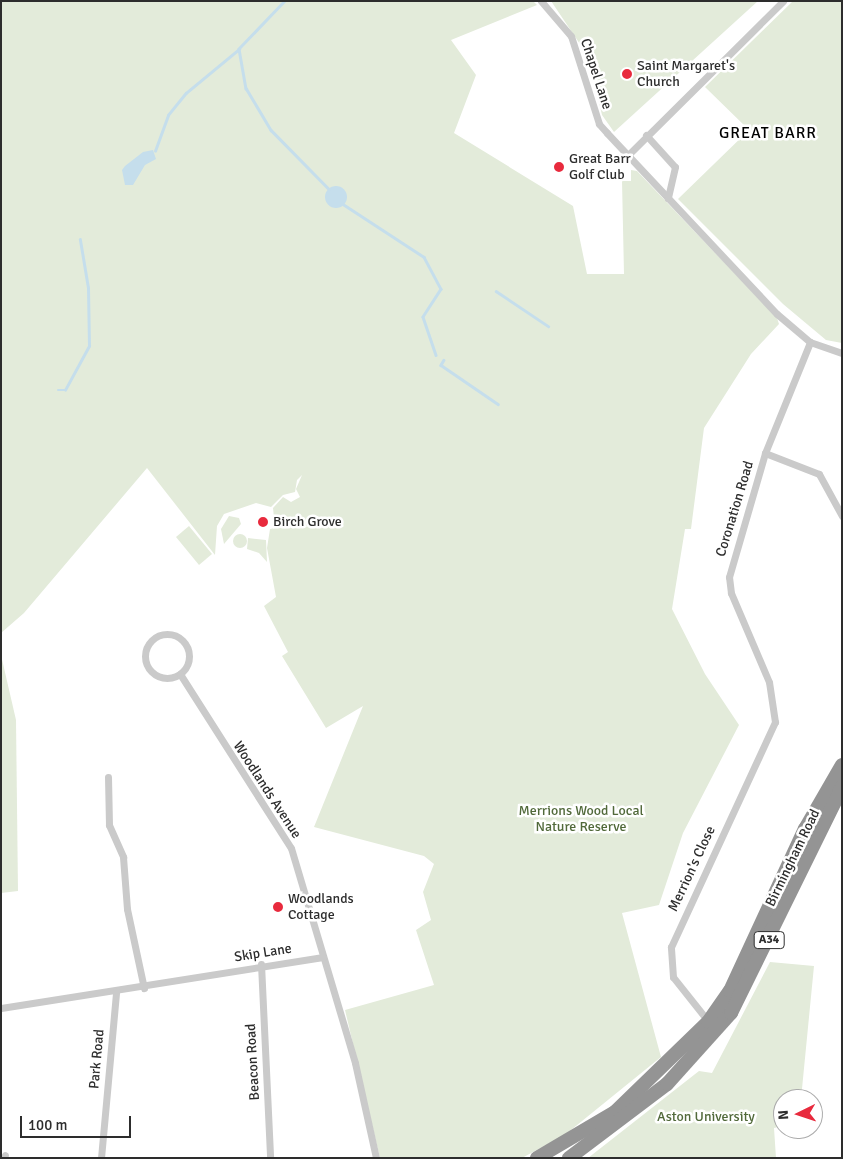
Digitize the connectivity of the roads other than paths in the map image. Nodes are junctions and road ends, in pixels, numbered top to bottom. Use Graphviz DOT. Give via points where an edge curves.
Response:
graph roads {
  1 [pos="541,1"];
  2 [pos="783,1"];
  3 [pos="646,135"];
  4 [pos="627,156"];
  5 [pos="668,198"];
  6 [pos="810,342"];
  7 [pos="820,347"];
  8 [pos="842,353"];
  9 [pos="803,361"];
  10 [pos="766,453"];
  11 [pos="842,516"];
  12 [pos="180,674"];
  13 [pos="775,722"];
  14 [pos="842,765"];
  15 [pos="110,783"];
  16 [pos="842,787"];
  17 [pos="323,957"];
  18 [pos="261,964"];
  19 [pos="144,988"];
  20 [pos="116,992"];
  21 [pos="1,1008"];
  22 [pos="713,1023"];
  23 [pos="101,1158"];
  24 [pos="270,1158"];
  25 [pos="376,1158"];
  26 [pos="537,1158"];
  27 [pos="569,1158"];
  1 -- 4 [label="street, Chapel Lane" via="571,36 599,124"];
  2 -- 3 [label="street"];
  3 -- 4 [label="street"];
  3 -- 5 [label="street" via="675,167"];
  4 -- 5 [label="street, Chapel Lane"];
  5 -- 6 [label="street, Chapel Lane" via="777,314"];
  6 -- 7 [label="street, Chapel Lane"];
  6 -- 9 [label="street, Coronation Road"];
  7 -- 8 [label="street, Chapel Lane"];
  7 -- 9 [label="street, Coronation Road"];
  9 -- 10 [label="street, Coronation Road"];
  10 -- 11 [label="street" via="819,474"];
  10 -- 13 [label="street, Coronation Road" via="729,577 731,593 769,682"];
  12 -- 12 [label="street" via="166,678 149,668 146,654 158,637 172,635 188,648 188,663"];
  12 -- 17 [label="street, Woodlands Avenue" via="291,848"];
  13 -- 22 [label="street, Merrion's Close" via="671,947 673,977"];
  14 -- 22 [label="highway, Birmingham Road / A34" via="805,829"];
  15 -- 19 [label="street" via="109,825 125,865 127,909"];
  16 -- 22 [label="highway, Birmingham Road / A34"];
  17 -- 18 [label="street, Skip Lane"];
  17 -- 25 [label="street" via="355,1063"];
  18 -- 19 [label="street, Skip Lane"];
  18 -- 24 [label="street, Beacon Road"];
  19 -- 20 [label="street, Skip Lane"];
  20 -- 21 [label="street, Skip Lane"];
  20 -- 23 [label="street, Park Road"];
  22 -- 26 [label="highway, Birmingham Road / A34" via="615,1112"];
  22 -- 27 [label="highway, Birmingham Road / A34" via="652,1097"];
}
